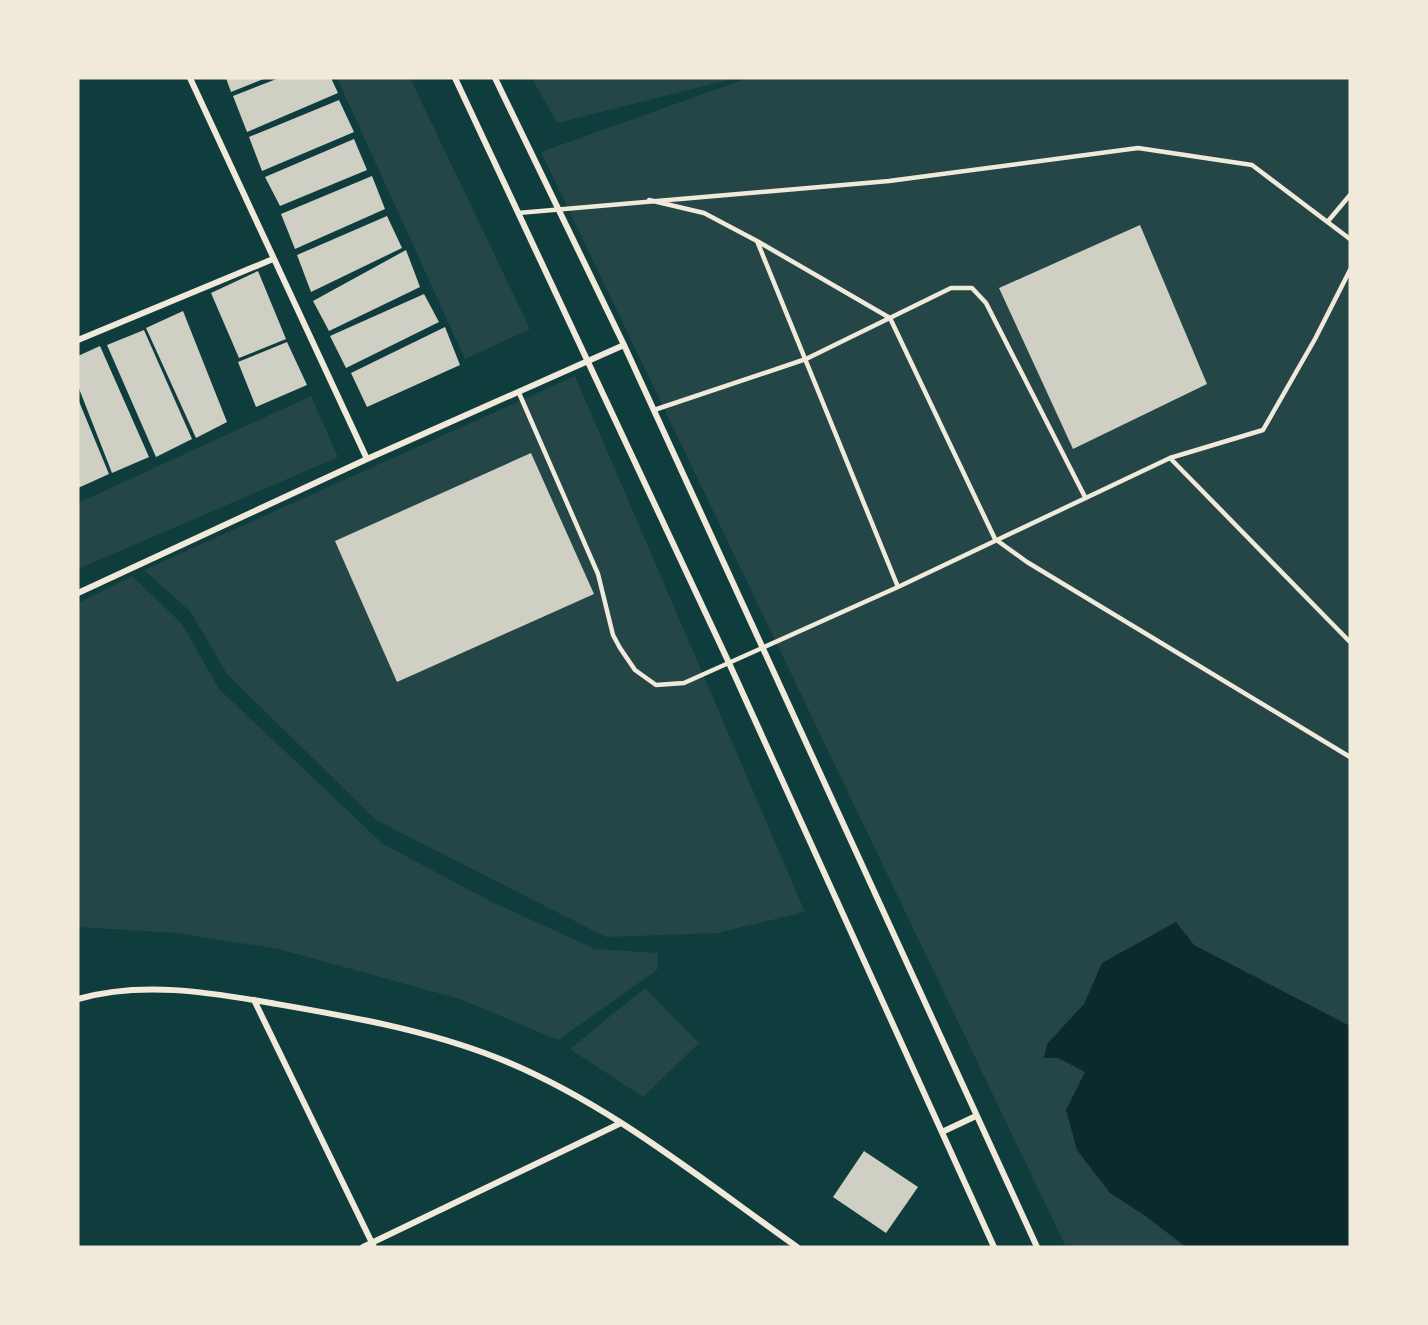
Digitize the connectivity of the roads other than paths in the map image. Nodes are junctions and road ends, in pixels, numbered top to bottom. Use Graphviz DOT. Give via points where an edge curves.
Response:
graph roads {
  1 [pos="190,78"];
  2 [pos="455,78"];
  3 [pos="495,78"];
  4 [pos="1350,195"];
  5 [pos="650,200"];
  6 [pos="557,208"];
  7 [pos="518,213"];
  8 [pos="1329,220"];
  9 [pos="1350,239"];
  10 [pos="757,241"];
  11 [pos="273,259"];
  12 [pos="1350,270"];
  13 [pos="890,318"];
  14 [pos="78,340"];
  15 [pos="624,345"];
  16 [pos="806,359"];
  17 [pos="588,361"];
  18 [pos="519,393"];
  19 [pos="654,410"];
  20 [pos="1170,458"];
  21 [pos="367,459"];
  22 [pos="1085,497"];
  23 [pos="995,539"];
  24 [pos="898,587"];
  25 [pos="78,593"];
  26 [pos="1350,642"];
  27 [pos="763,649"];
  28 [pos="729,663"];
  29 [pos="1350,757"];
  30 [pos="78,999"];
  31 [pos="254,1000"];
  32 [pos="976,1116"];
  33 [pos="621,1123"];
  34 [pos="942,1132"];
  35 [pos="373,1245"];
  36 [pos="363,1247"];
  37 [pos="796,1247"];
  38 [pos="994,1247"];
  39 [pos="1037,1247"];
  1 -- 11 [label="street"];
  2 -- 7 [label="street"];
  3 -- 6 [label="street"];
  4 -- 8 [label="lane"];
  5 -- 6 [label="lane"];
  5 -- 8 [label="lane" via="889,181 1138,148 1252,165"];
  5 -- 10 [label="lane" via="705,213"];
  6 -- 7 [label="lane"];
  6 -- 15 [label="street"];
  7 -- 17 [label="street"];
  8 -- 9 [label="lane"];
  10 -- 13 [label="lane"];
  10 -- 16 [label="lane"];
  11 -- 14 [label="street"];
  11 -- 21 [label="street"];
  12 -- 20 [label="lane" via="1263,430"];
  13 -- 16 [label="lane"];
  13 -- 22 [label="lane" via="951,288 972,288 986,303"];
  13 -- 23 [label="lane"];
  15 -- 17 [label="street"];
  15 -- 19 [label="street"];
  16 -- 19 [label="lane"];
  16 -- 24 [label="lane"];
  17 -- 18 [label="street"];
  17 -- 28 [label="street"];
  18 -- 21 [label="street"];
  18 -- 28 [label="lane" via="598,574 613,635 635,670 657,684 684,683"];
  19 -- 27 [label="street"];
  20 -- 22 [label="lane"];
  20 -- 26 [label="lane"];
  21 -- 25 [label="street"];
  22 -- 23 [label="lane"];
  23 -- 24 [label="lane"];
  23 -- 29 [label="lane"];
  24 -- 27 [label="lane"];
  27 -- 28 [label="lane"];
  27 -- 32 [label="street"];
  28 -- 34 [label="street"];
  30 -- 31 [label="street" via="155,988"];
  31 -- 33 [label="street" via="376,1021 495,1057"];
  31 -- 35 [label="street"];
  32 -- 34 [label="street"];
  32 -- 39 [label="street"];
  33 -- 35 [label="street"];
  33 -- 37 [label="street"];
  34 -- 38 [label="street"];
  35 -- 36 [label="street"];
}
